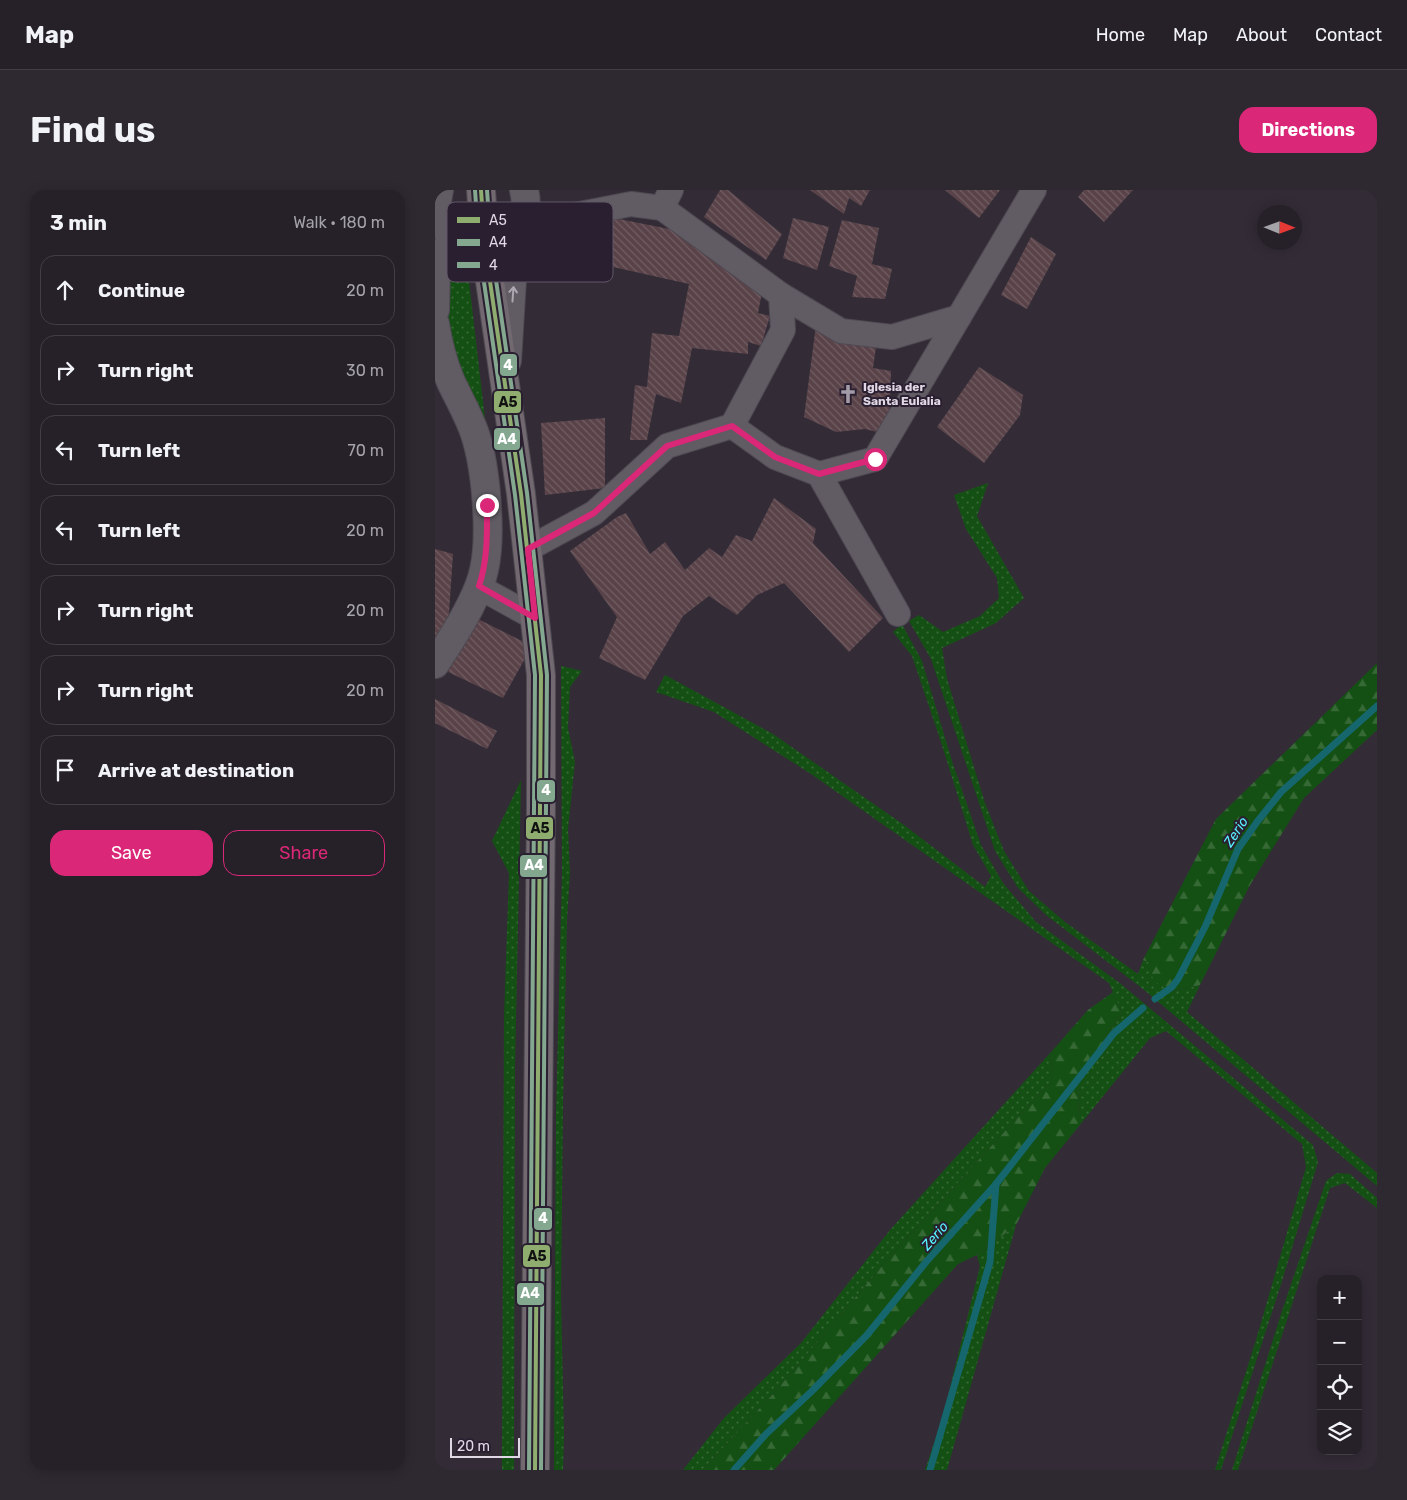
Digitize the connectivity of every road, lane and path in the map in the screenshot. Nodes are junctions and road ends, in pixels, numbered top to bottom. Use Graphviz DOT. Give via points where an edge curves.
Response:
graph roads {
  1 [pos="439,190"];
  2 [pos="1034,190"];
  3 [pos="667,199"];
  4 [pos="613,208"];
  5 [pos="447,229"];
  6 [pos="447,247"];
  7 [pos="490,282"];
  8 [pos="516,282"];
  9 [pos="781,295"];
  10 [pos="435,310"];
  11 [pos="959,317"];
  12 [pos="435,324"];
  13 [pos="506,395"];
  14 [pos="732,426"];
  15 [pos="819,474"];
  16 [pos="528,549"];
  17 [pos="479,586"];
  18 [pos="898,614"];
  19 [pos="535,618"];
  20 [pos="435,664"];
  21 [pos="535,1470"];
  1 -- 5 [label="street" via="437,205"];
  2 -- 11 [label="street"];
  3 -- 4 [label="street"];
  3 -- 9 [label="street"];
  6 -- 10 [label="street" via="439,258 436,271"];
  7 -- 13 [label="main road"];
  13 -- 8 [label="street, one-way"];
  9 -- 11 [label="street" via="841,331 893,337"];
  9 -- 14 [label="street" via="783,330"];
  11 -- 15 [label="street" via="875,459"];
  12 -- 17 [label="street" via="438,348 475,435 482,470 488,548"];
  13 -- 16 [label="main road"];
  14 -- 15 [label="street" via="775,457"];
  14 -- 16 [label="street" via="667,446 594,513"];
  15 -- 18 [label="street"];
  16 -- 19 [label="main road"];
  17 -- 19 [label="street"];
  17 -- 20 [label="street"];
  19 -- 21 [label="main road" via="541,675"];
}
